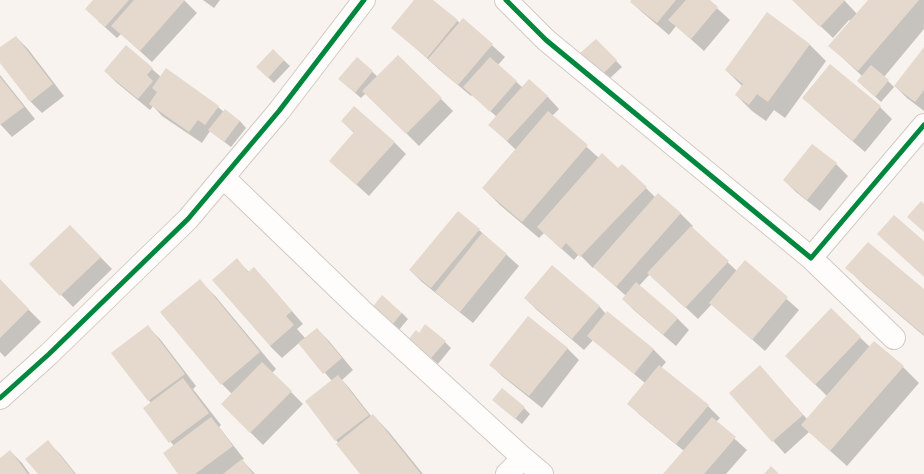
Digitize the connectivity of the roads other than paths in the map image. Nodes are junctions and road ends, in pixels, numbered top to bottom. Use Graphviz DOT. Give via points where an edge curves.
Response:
graph roads {
  1 [pos="364,0"];
  2 [pos="506,0"];
  3 [pos="924,126"];
  4 [pos="223,177"];
  5 [pos="811,258"];
  6 [pos="894,338"];
  7 [pos="0,398"];
  8 [pos="523,458"];
  9 [pos="507,474"];
  10 [pos="542,474"];
  1 -- 4 [label="street" via="279,111"];
  2 -- 5 [label="street" via="546,40"];
  3 -- 5 [label="street"];
  4 -- 7 [label="street" via="188,219"];
  4 -- 8 [label="street" via="361,310"];
  5 -- 6 [label="street"];
  8 -- 9 [label="street"];
  8 -- 10 [label="street"];
}
